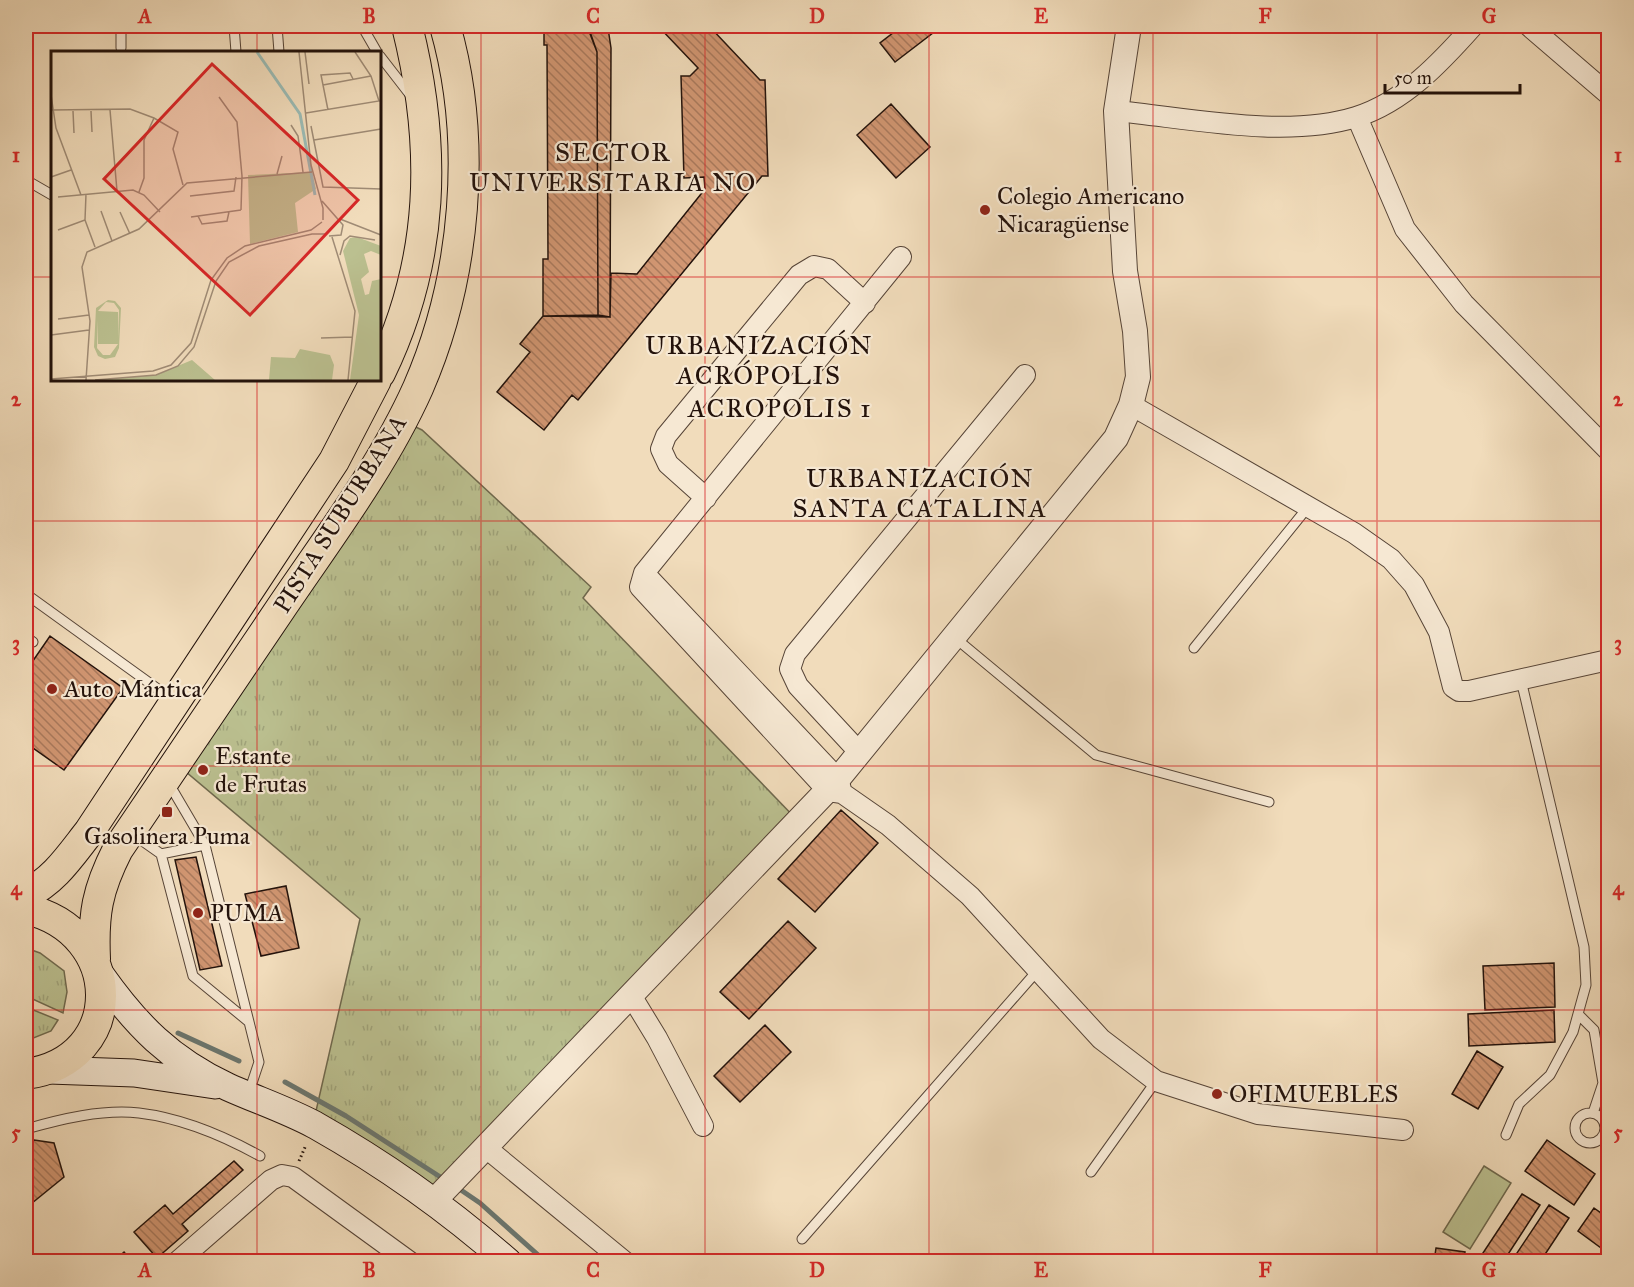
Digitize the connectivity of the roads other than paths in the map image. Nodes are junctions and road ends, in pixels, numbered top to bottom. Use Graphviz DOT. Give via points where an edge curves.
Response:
graph roads {
  1 [pos="121,26"];
  2 [pos="234,26"];
  3 [pos="278,26"];
  4 [pos="362,26"];
  5 [pos="407,26"];
  6 [pos="445,26"];
  7 [pos="1129,26"];
  8 [pos="1473,26"];
  9 [pos="1529,26"];
  10 [pos="121,48"];
  11 [pos="236,51"];
  12 [pos="279,51"];
  13 [pos="376,51"];
  14 [pos="381,57"];
  15 [pos="1608,94"];
  16 [pos="423,105"];
  17 [pos="1116,111"];
  18 [pos="1357,117"];
  19 [pos="26,180"];
  20 [pos="51,194"];
  21 [pos="901,257"];
  22 [pos="865,303"];
  23 [pos="381,370"];
  24 [pos="1025,375"];
  25 [pos="375,381"];
  26 [pos="1131,405"];
  27 [pos="1608,450"];
  28 [pos="706,498"];
  29 [pos="1308,507"];
  30 [pos="26,594"];
  31 [pos="954,637"];
  32 [pos="1194,648"];
  33 [pos="1608,660"];
  34 [pos="1521,680"];
  35 [pos="175,702"];
  36 [pos="860,753"];
  37 [pos="166,778"];
  38 [pos="836,788"];
  39 [pos="1269,802"];
  40 [pos="129,832"];
  41 [pos="205,845"];
  42 [pos="161,854"];
  43 [pos="26,894"];
  44 [pos="26,909"];
  45 [pos="97,967"];
  46 [pos="1038,969"];
  47 [pos="632,997"];
  48 [pos="1578,1014"];
  49 [pos="249,1022"];
  50 [pos="37,1072"];
  51 [pos="1156,1081"];
  52 [pos="238,1090"];
  53 [pos="1593,1113"];
  54 [pos="703,1126"];
  55 [pos="26,1129"];
  56 [pos="1403,1130"];
  57 [pos="1506,1135"];
  58 [pos="485,1147"];
  59 [pos="260,1156"];
  60 [pos="1091,1172"];
  61 [pos="442,1192"];
  62 [pos="802,1239"];
  63 [pos="177,1262"];
  64 [pos="410,1262"];
  65 [pos="508,1262"];
  66 [pos="625,1262"];
  1 -- 10 [label="lane"];
  2 -- 11 [label="lane"];
  3 -- 12 [label="lane"];
  4 -- 13 [label="lane"];
  5 -- 16 [label="main road"];
  6 -- 37 [label="main road, PISTA SUBURBANA" via="459,98 461,207 455,264 443,316 418,388 347,511"];
  7 -- 17 [label="street"];
  8 -- 18 [label="street" via="1439,64 1403,93"];
  9 -- 15 [label="street"];
  14 -- 16 [label="lane" via="406,92"];
  16 -- 23 [label="main road" via="428,197 420,255 404,313"];
  17 -- 18 [label="street" via="1307,128"];
  17 -- 26 [label="street" via="1125,271 1138,377"];
  18 -- 27 [label="street" via="1405,229 1464,304"];
  19 -- 20 [label="lane"];
  21 -- 22 [label="street"];
  22 -- 28 [label="street"];
  22 -- 28 [label="street" via="828,269 813,266 799,275 666,436 661,449 668,464"];
  24 -- 36 [label="street" via="795,654 790,669 798,686"];
  25 -- 35 [label="main road, PISTA SUBURBANA" via="334,461"];
  26 -- 29 [label="street"];
  26 -- 31 [label="street" via="1116,438"];
  28 -- 38 [label="street" via="645,573"];
  29 -- 32 [label="lane"];
  29 -- 34 [label="street" via="1391,558 1414,585 1439,632 1453,687 1469,691"];
  30 -- 35 [label="lane"];
  31 -- 36 [label="street"];
  31 -- 39 [label="lane" via="1096,754"];
  33 -- 34 [label="street"];
  34 -- 48 [label="lane" via="1584,947 1586,985"];
  35 -- 43 [label="main road, PISTA SUBURBANA" via="78,846 46,882"];
  36 -- 38 [label="street"];
  37 -- 40 [label="main road, PISTA SUBURBANA"];
  37 -- 41 [label="lane"];
  38 -- 46 [label="street" via="888,825 970,896"];
  38 -- 47 [label="street"];
  40 -- 42 [label="lane"];
  40 -- 45 [label="main road, PISTA SUBURBANA" via="99,891 93,922"];
  41 -- 42 [label="lane"];
  41 -- 49 [label="lane"];
  42 -- 49 [label="lane" via="194,976"];
  44 -- 45 [label="main road" via="53,919 74,934"];
  45 -- 50 [label="main road, PISTA SUBURBANA" via="100,1010 92,1030 71,1055"];
  45 -- 52 [label="main road" via="124,1008 166,1050"];
  46 -- 51 [label="street" via="1101,1039"];
  46 -- 62 [label="lane"];
  47 -- 54 [label="street"];
  47 -- 58 [label="street"];
  48 -- 53 [label="lane" via="1594,1030 1603,1083"];
  48 -- 57 [label="lane" via="1550,1075 1519,1104"];
  49 -- 52 [label="lane" via="259,1062"];
  50 -- 52 [label="main road" via="134,1073"];
  51 -- 56 [label="street" via="1257,1114"];
  51 -- 60 [label="lane"];
  52 -- 61 [label="main road" via="315,1125 379,1163"];
  55 -- 59 [label="lane" via="81,1116 139,1113 193,1126"];
  58 -- 61 [label="street"];
  58 -- 66 [label="street"];
  61 -- 65 [label="main road"];
  63 -- 64 [label="street" via="271,1180 282,1175 293,1177"];
}
